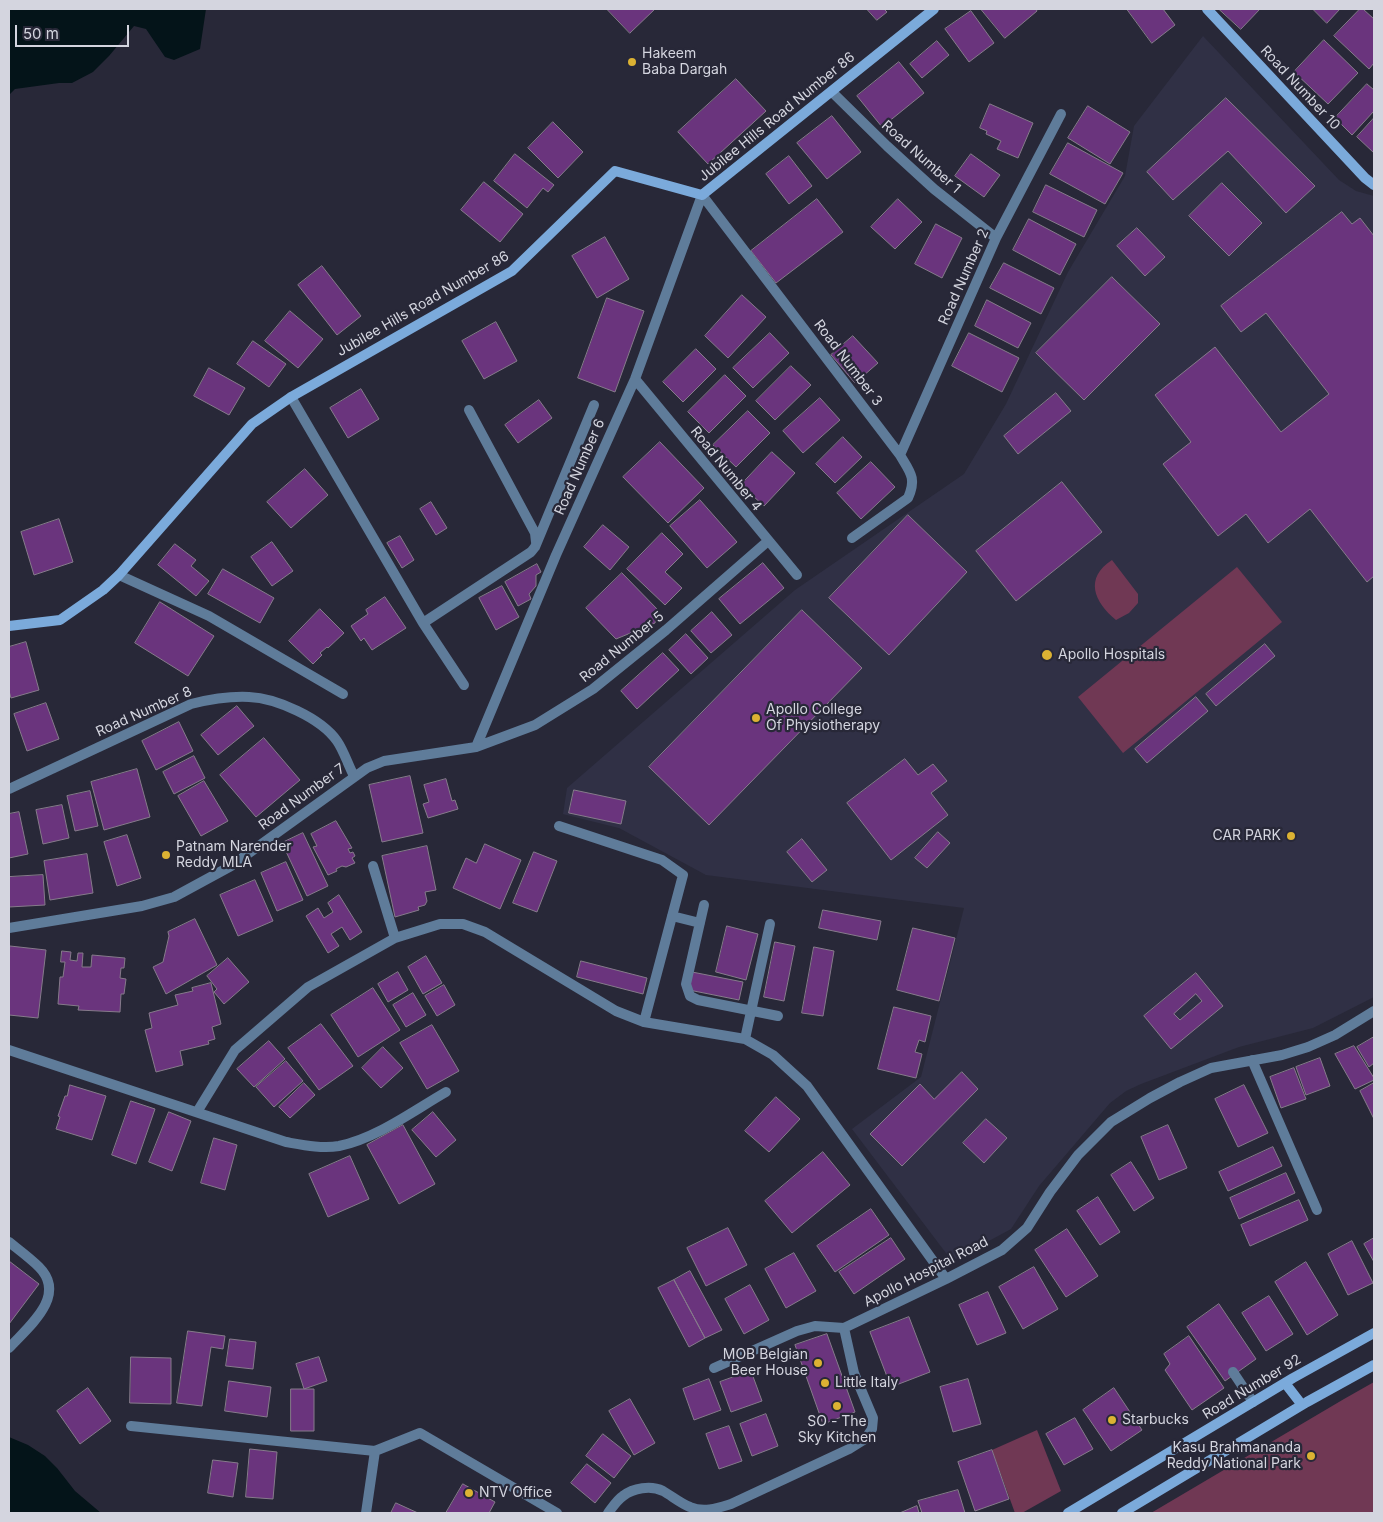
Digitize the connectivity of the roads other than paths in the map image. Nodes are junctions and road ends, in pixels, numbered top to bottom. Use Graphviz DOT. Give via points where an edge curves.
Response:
graph roads {
  1 [pos="934,9"];
  2 [pos="1207,9"];
  3 [pos="832,92"];
  4 [pos="1061,114"];
  5 [pos="1374,185"];
  6 [pos="702,195"];
  7 [pos="996,238"];
  8 [pos="635,379"];
  9 [pos="291,397"];
  10 [pos="594,405"];
  11 [pos="469,410"];
  12 [pos="900,455"];
  13 [pos="852,538"];
  14 [pos="768,541"];
  15 [pos="536,542"];
  16 [pos="119,575"];
  17 [pos="797,575"];
  18 [pos="423,623"];
  19 [pos="9,626"];
  20 [pos="464,684"];
  21 [pos="343,694"];
  22 [pos="476,747"];
  23 [pos="354,776"];
  24 [pos="9,789"];
  25 [pos="559,826"];
  26 [pos="373,866"];
  27 [pos="704,905"];
  28 [pos="672,916"];
  29 [pos="700,922"];
  30 [pos="770,924"];
  31 [pos="9,928"];
  32 [pos="395,938"];
  33 [pos="751,1011"];
  34 [pos="1374,1011"];
  35 [pos="778,1016"];
  36 [pos="644,1022"];
  37 [pos="745,1039"];
  38 [pos="9,1050"];
  39 [pos="1252,1060"];
  40 [pos="446,1092"];
  41 [pos="197,1112"];
  42 [pos="1316,1210"];
  43 [pos="9,1242"];
  44 [pos="946,1279"];
  45 [pos="844,1328"];
  46 [pos="1374,1333"];
  47 [pos="9,1348"];
  48 [pos="1374,1365"];
  49 [pos="714,1368"];
  50 [pos="1233,1372"];
  51 [pos="1285,1383"];
  52 [pos="1253,1402"];
  53 [pos="1302,1405"];
  54 [pos="131,1426"];
  55 [pos="375,1451"];
  56 [pos="366,1513"];
  57 [pos="557,1513"];
  58 [pos="608,1513"];
  59 [pos="1068,1513"];
  60 [pos="1122,1513"];
  1 -- 3 [label="street, Jubilee Hills Road Number 86"];
  2 -- 5 [label="street, Road Number 10"];
  3 -- 6 [label="street, Jubilee Hills Road Number 86"];
  3 -- 7 [label="street, Road Number 1" via="927,182"];
  4 -- 7 [label="street, Road Number 2"];
  6 -- 8 [label="street, Road Number 6"];
  6 -- 9 [label="street, Jubilee Hills Road Number 86" via="615,170 512,271"];
  6 -- 12 [label="street, Road Number 3"];
  7 -- 12 [label="street, Road Number 2"];
  8 -- 14 [label="street, Road Number 4"];
  8 -- 22 [label="street, Road Number 6" via="556,555"];
  9 -- 16 [label="street, Jubilee Hills Road Number 86" via="252,424"];
  9 -- 18 [label="street"];
  10 -- 15 [label="street"];
  11 -- 15 [label="street" via="535,534"];
  12 -- 13 [label="street, Road Number 3" via="914,479 908,498"];
  14 -- 17 [label="street, Road Number 4"];
  14 -- 22 [label="street, Road Number 5" via="593,689 535,725"];
  15 -- 18 [label="street" via="530,552"];
  16 -- 19 [label="street, Jubilee Hills Road Number 86" via="60,620"];
  16 -- 21 [label="street" via="209,616"];
  18 -- 20 [label="street"];
  22 -- 23 [label="street, Road Number 7" via="384,761"];
  23 -- 24 [label="street, Road Number 8" via="337,741 316,720 266,700 234,697 191,704"];
  23 -- 31 [label="street, Road Number 7" via="230,866 174,897 142,906"];
  25 -- 28 [label="street" via="662,860 683,875"];
  26 -- 32 [label="street"];
  27 -- 29 [label="street"];
  28 -- 29 [label="street"];
  28 -- 36 [label="street"];
  29 -- 33 [label="street" via="687,992 698,1000"];
  30 -- 33 [label="street"];
  32 -- 36 [label="street" via="440,924 463,924 485,932 616,1011"];
  32 -- 41 [label="street" via="308,987 235,1050"];
  33 -- 35 [label="street"];
  33 -- 37 [label="street"];
  34 -- 39 [label="street, Apollo Hospital Road" via="1308,1047"];
  36 -- 37 [label="street"];
  37 -- 44 [label="street" via="773,1055 806,1086"];
  38 -- 41 [label="street"];
  39 -- 42 [label="street"];
  39 -- 44 [label="street, Apollo Hospital Road" via="1211,1068 1111,1122 1078,1155 1026,1228 1002,1250"];
  40 -- 41 [label="street" via="368,1138 338,1146 286,1142"];
  43 -- 47 [label="street" via="40,1268 49,1285 49,1297"];
  44 -- 45 [label="street, Apollo Hospital Road"];
  45 -- 49 [label="street" via="815,1326 796,1331"];
  45 -- 58 [label="street" via="854,1373 872,1418 872,1429 866,1439 714,1509 690,1508 661,1490 649,1488 636,1489 623,1496"];
  46 -- 51 [label="street, Road Number 92"];
  48 -- 53 [label="street"];
  50 -- 52 [label="street"];
  51 -- 52 [label="street, Road Number 92"];
  51 -- 53 [label="street"];
  52 -- 59 [label="street, Road Number 92"];
  53 -- 60 [label="street"];
  54 -- 55 [label="street"];
  55 -- 56 [label="street"];
  55 -- 57 [label="street" via="420,1432"];
}
